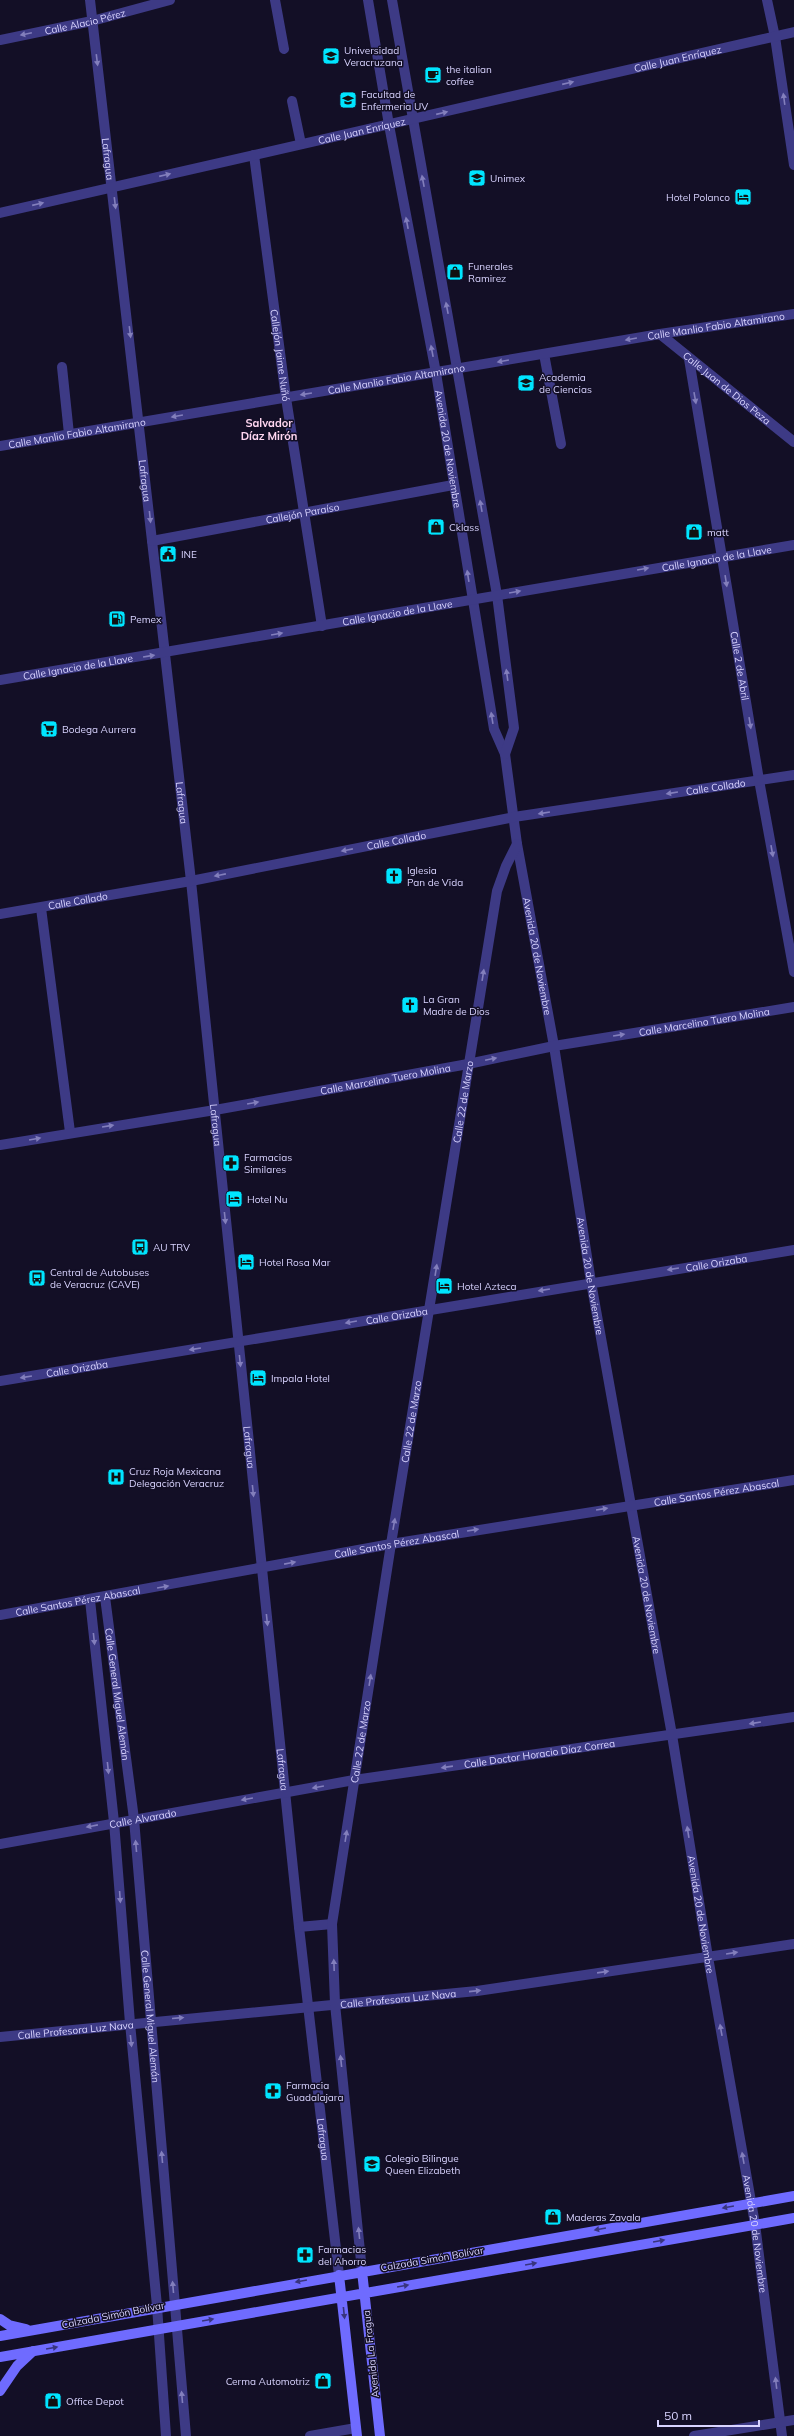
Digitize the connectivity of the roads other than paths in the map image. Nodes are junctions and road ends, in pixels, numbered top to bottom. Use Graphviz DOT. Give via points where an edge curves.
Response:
graph roads {
  1 [pos="90,0"];
  2 [pos="170,0"];
  3 [pos="275,0"];
  4 [pos="368,0"];
  5 [pos="392,0"];
  6 [pos="768,0"];
  7 [pos="92,21"];
  8 [pos="794,32"];
  9 [pos="775,37"];
  10 [pos="0,40"];
  11 [pos="284,49"];
  12 [pos="292,101"];
  13 [pos="412,120"];
  14 [pos="388,125"];
  15 [pos="301,144"];
  16 [pos="254,155"];
  17 [pos="794,165"];
  18 [pos="113,187"];
  19 [pos="0,213"];
  20 [pos="794,314"];
  21 [pos="660,334"];
  22 [pos="544,354"];
  23 [pos="689,359"];
  24 [pos="62,367"];
  25 [pos="459,369"];
  26 [pos="436,373"];
  27 [pos="286,398"];
  28 [pos="140,422"];
  29 [pos="69,434"];
  30 [pos="794,442"];
  31 [pos="561,444"];
  32 [pos="0,446"];
  33 [pos="454,485"];
  34 [pos="304,512"];
  35 [pos="152,541"];
  36 [pos="794,545"];
  37 [pos="722,556"];
  38 [pos="496,595"];
  39 [pos="472,599"];
  40 [pos="322,626"];
  41 [pos="165,654"];
  42 [pos="0,680"];
  43 [pos="505,754"];
  44 [pos="794,775"];
  45 [pos="759,780"];
  46 [pos="514,817"];
  47 [pos="517,844"];
  48 [pos="191,881"];
  49 [pos="41,908"];
  50 [pos="0,914"];
  51 [pos="794,972"];
  52 [pos="794,1007"];
  53 [pos="554,1046"];
  54 [pos="468,1064"];
  55 [pos="214,1110"];
  56 [pos="70,1132"];
  57 [pos="0,1145"];
  58 [pos="794,1250"];
  59 [pos="591,1282"];
  60 [pos="431,1308"];
  61 [pos="238,1342"];
  62 [pos="0,1381"];
  63 [pos="794,1480"];
  64 [pos="630,1504"];
  65 [pos="391,1544"];
  66 [pos="262,1568"];
  67 [pos="105,1597"];
  68 [pos="90,1600"];
  69 [pos="0,1615"];
  70 [pos="794,1717"];
  71 [pos="672,1735"];
  72 [pos="354,1780"];
  73 [pos="286,1793"];
  74 [pos="134,1819"];
  75 [pos="114,1822"];
  76 [pos="0,1844"];
  77 [pos="332,1924"];
  78 [pos="299,1927"];
  79 [pos="794,1944"];
  80 [pos="708,1957"];
  81 [pos="336,2004"];
  82 [pos="309,2006"];
  83 [pos="150,2021"];
  84 [pos="130,2023"];
  85 [pos="0,2036"];
  86 [pos="794,2196"];
  87 [pos="751,2203"];
  88 [pos="794,2218"];
  89 [pos="755,2224"];
  90 [pos="362,2271"];
  91 [pos="339,2274"];
  92 [pos="365,2293"];
  93 [pos="342,2297"];
  94 [pos="174,2304"];
  95 [pos="157,2306"];
  96 [pos="0,2319"];
  97 [pos="176,2325"];
  98 [pos="158,2328"];
  99 [pos="30,2330"];
  100 [pos="0,2336"];
  101 [pos="33,2351"];
  102 [pos="0,2357"];
  103 [pos="0,2390"];
  104 [pos="794,2420"];
  105 [pos="781,2422"];
  106 [pos="356,2432"];
  107 [pos="166,2436"];
  108 [pos="186,2436"];
  109 [pos="310,2436"];
  110 [pos="380,2436"];
  111 [pos="694,2436"];
  112 [pos="782,2436"];
  1 -- 7 [label="street, Lafragua"];
  2 -- 7 [label="street, Calle Alacio Pérez"];
  3 -- 11 [label="street"];
  4 -- 14 [label="street, Avenida 20 de Noviembre"];
  5 -- 13 [label="street, Avenida 20 de Noviembre"];
  6 -- 9 [label="street"];
  7 -- 10 [label="street, Calle Alacio Pérez, one-way"];
  7 -- 18 [label="street, Lafragua, one-way"];
  8 -- 9 [label="street, Calle Juan Enríquez"];
  13 -- 9 [label="street, Calle Juan Enríquez, one-way"];
  17 -- 9 [label="street, one-way"];
  12 -- 15 [label="street"];
  13 -- 14 [label="street, Calle Juan Enríquez"];
  25 -- 13 [label="street, Avenida 20 de Noviembre, one-way"];
  14 -- 15 [label="street, Calle Juan Enríquez"];
  26 -- 14 [label="street, Avenida 20 de Noviembre, one-way"];
  15 -- 16 [label="street, Calle Juan Enríquez"];
  18 -- 16 [label="street, Calle Juan Enríquez, one-way"];
  16 -- 27 [label="street, Callejón Jaime Nuñó"];
  19 -- 18 [label="street, Calle Juan Enríquez, one-way"];
  18 -- 28 [label="street, Lafragua, one-way"];
  20 -- 21 [label="street, Calle Manlio Fabio Altamirano"];
  21 -- 22 [label="street, Calle Manlio Fabio Altamirano, one-way"];
  21 -- 23 [label="street, Calle Juan de Dios Peza"];
  22 -- 25 [label="street, Calle Manlio Fabio Altamirano, one-way"];
  22 -- 31 [label="street"];
  23 -- 30 [label="street, Calle Juan de Dios Peza"];
  23 -- 37 [label="street, Calle 2 de Abril, one-way"];
  24 -- 29 [label="street"];
  25 -- 26 [label="street, Calle Manlio Fabio Altamirano"];
  38 -- 25 [label="street, Avenida 20 de Noviembre, one-way"];
  26 -- 27 [label="street, Calle Manlio Fabio Altamirano, one-way"];
  26 -- 33 [label="street, Avenida 20 de Noviembre"];
  27 -- 28 [label="street, Calle Manlio Fabio Altamirano, one-way"];
  27 -- 34 [label="street, Callejón Jaime Nuñó"];
  28 -- 29 [label="street, Calle Manlio Fabio Altamirano"];
  28 -- 35 [label="street, Lafragua, one-way"];
  29 -- 32 [label="street, Calle Manlio Fabio Altamirano"];
  33 -- 34 [label="street, Callejón Paraíso"];
  39 -- 33 [label="street, Avenida 20 de Noviembre, one-way"];
  34 -- 35 [label="street, Callejón Paraíso"];
  34 -- 40 [label="street, Callejón Jaime Nuñó"];
  35 -- 41 [label="street, Lafragua"];
  36 -- 37 [label="street, Calle Ignacio de la Llave"];
  38 -- 37 [label="street, Calle Ignacio de la Llave, one-way"];
  37 -- 45 [label="street, Calle 2 de Abril, one-way"];
  38 -- 39 [label="street, Calle Ignacio de la Llave"];
  43 -- 38 [label="street, Avenida 20 de Noviembre, one-way" via="514,728"];
  39 -- 40 [label="street, Calle Ignacio de la Llave"];
  43 -- 39 [label="street, Avenida 20 de Noviembre, one-way" via="494,729"];
  41 -- 40 [label="street, Calle Ignacio de la Llave, one-way"];
  42 -- 41 [label="street, Calle Ignacio de la Llave, one-way"];
  41 -- 48 [label="street, Lafragua"];
  43 -- 46 [label="street, Avenida 20 de Noviembre"];
  44 -- 45 [label="street, Calle Collado"];
  45 -- 46 [label="street, Calle Collado, one-way"];
  45 -- 51 [label="street, Calle 2 de Abril, one-way"];
  46 -- 47 [label="street, Avenida 20 de Noviembre"];
  46 -- 48 [label="street, Calle Collado, one-way"];
  47 -- 53 [label="street, Avenida 20 de Noviembre"];
  54 -- 47 [label="street, Calle 22 de Marzo, one-way" via="497,891"];
  48 -- 49 [label="street, Calle Collado"];
  48 -- 55 [label="street, Lafragua"];
  49 -- 50 [label="street, Calle Collado"];
  49 -- 56 [label="street"];
  53 -- 52 [label="street, Calle Marcelino Tuero Molina, one-way"];
  54 -- 53 [label="street, Calle Marcelino Tuero Molina, one-way"];
  53 -- 59 [label="street, Avenida 20 de Noviembre"];
  55 -- 54 [label="street, Calle Marcelino Tuero Molina, one-way"];
  60 -- 54 [label="street, Calle 22 de Marzo, one-way"];
  56 -- 55 [label="street, Calle Marcelino Tuero Molina, one-way"];
  55 -- 61 [label="street, Lafragua, one-way"];
  57 -- 56 [label="street, Calle Marcelino Tuero Molina, one-way"];
  58 -- 59 [label="street, Calle Orizaba, one-way"];
  59 -- 60 [label="street, Calle Orizaba, one-way"];
  59 -- 64 [label="street, Avenida 20 de Noviembre"];
  60 -- 61 [label="street, Calle Orizaba, one-way"];
  65 -- 60 [label="street, Calle 22 de Marzo, one-way"];
  61 -- 62 [label="street, Calle Orizaba, one-way"];
  61 -- 66 [label="street, Lafragua, one-way"];
  63 -- 64 [label="street, Calle Santos Pérez Abascal"];
  65 -- 64 [label="street, Calle Santos Pérez Abascal, one-way"];
  64 -- 71 [label="street, Avenida 20 de Noviembre"];
  66 -- 65 [label="street, Calle Santos Pérez Abascal, one-way"];
  72 -- 65 [label="street, Calle 22 de Marzo, one-way"];
  67 -- 66 [label="street, Calle Santos Pérez Abascal, one-way"];
  66 -- 73 [label="street, Lafragua, one-way"];
  67 -- 68 [label="street, Calle Santos Pérez Abascal"];
  67 -- 74 [label="street, Calle General Miguel Alemán"];
  68 -- 69 [label="street, Calle Santos Pérez Abascal"];
  68 -- 75 [label="street, Calle General Miguel Alemán, one-way"];
  70 -- 71 [label="street, Calle Doctor Horacio Díaz Correa, one-way"];
  71 -- 72 [label="street, Calle Doctor Horacio Díaz Correa, one-way"];
  80 -- 71 [label="street, Avenida 20 de Noviembre, one-way"];
  72 -- 73 [label="street, Calle Doctor Horacio Díaz Correa, one-way"];
  77 -- 72 [label="street, Calle 22 de Marzo, one-way"];
  73 -- 74 [label="street, Calle Alvarado, one-way"];
  73 -- 78 [label="street, Lafragua"];
  74 -- 75 [label="street, Calle Alvarado"];
  83 -- 74 [label="street, Calle General Miguel Alemán, one-way"];
  75 -- 76 [label="street, Calle Alvarado, one-way"];
  75 -- 84 [label="street, Calle General Miguel Alemán, one-way"];
  77 -- 78 [label="street"];
  81 -- 77 [label="street, Calle 22 de Marzo, one-way"];
  78 -- 82 [label="street, Lafragua"];
  80 -- 79 [label="street, Calle Profesora Luz Nava, one-way"];
  81 -- 80 [label="street, Calle Profesora Luz Nava, one-way" via="477,1991"];
  87 -- 80 [label="street, Avenida 20 de Noviembre, one-way"];
  81 -- 82 [label="street, Calle Profesora Luz Nava"];
  90 -- 81 [label="street, one-way"];
  83 -- 82 [label="street, Calle Profesora Luz Nava, one-way"];
  82 -- 91 [label="street, Lafragua"];
  83 -- 84 [label="street, Calle Profesora Luz Nava"];
  94 -- 83 [label="street, Calle General Miguel Alemán, one-way"];
  84 -- 85 [label="street, Calle Profesora Luz Nava"];
  84 -- 95 [label="street, Calle General Miguel Alemán, one-way"];
  86 -- 87 [label="main road, Calzada Simón Bolívar"];
  87 -- 89 [label="street, Avenida 20 de Noviembre"];
  87 -- 90 [label="main road, Calzada Simón Bolívar, one-way"];
  88 -- 89 [label="main road, Calzada Simón Bolívar"];
  92 -- 89 [label="main road, Calzada Simón Bolívar, one-way"];
  105 -- 89 [label="street, Avenida 20 de Noviembre, one-way"];
  90 -- 91 [label="main road, Calzada Simón Bolívar"];
  90 -- 92 [label="main road, Avenida La Fragua"];
  91 -- 93 [label="main road"];
  91 -- 94 [label="main road, Calzada Simón Bolívar, one-way"];
  92 -- 93 [label="main road, Calzada Simón Bolívar"];
  92 -- 110 [label="main road, Avenida La Fragua"];
  97 -- 93 [label="main road, Calzada Simón Bolívar, one-way"];
  93 -- 106 [label="main road, one-way"];
  94 -- 95 [label="main road, Calzada Simón Bolívar"];
  94 -- 97 [label="street, Calle General Miguel Alemán"];
  95 -- 98 [label="street, Calle General Miguel Alemán"];
  95 -- 99 [label="main road, Calzada Simón Bolívar"];
  96 -- 99 [label="main road" via="9,2325"];
  97 -- 98 [label="main road, Calzada Simón Bolívar"];
  108 -- 97 [label="street, Calle General Miguel Alemán, one-way"];
  101 -- 98 [label="main road, Calzada Simón Bolívar, one-way"];
  98 -- 107 [label="street, Calle General Miguel Alemán"];
  99 -- 100 [label="main road, Calzada Simón Bolívar"];
  101 -- 102 [label="main road, Calzada Simón Bolívar"];
  101 -- 103 [label="main road" via="11,2372"];
  104 -- 105 [label="street"];
  105 -- 111 [label="street"];
  105 -- 112 [label="street, Avenida 20 de Noviembre"];
  106 -- 109 [label="street"];
}
